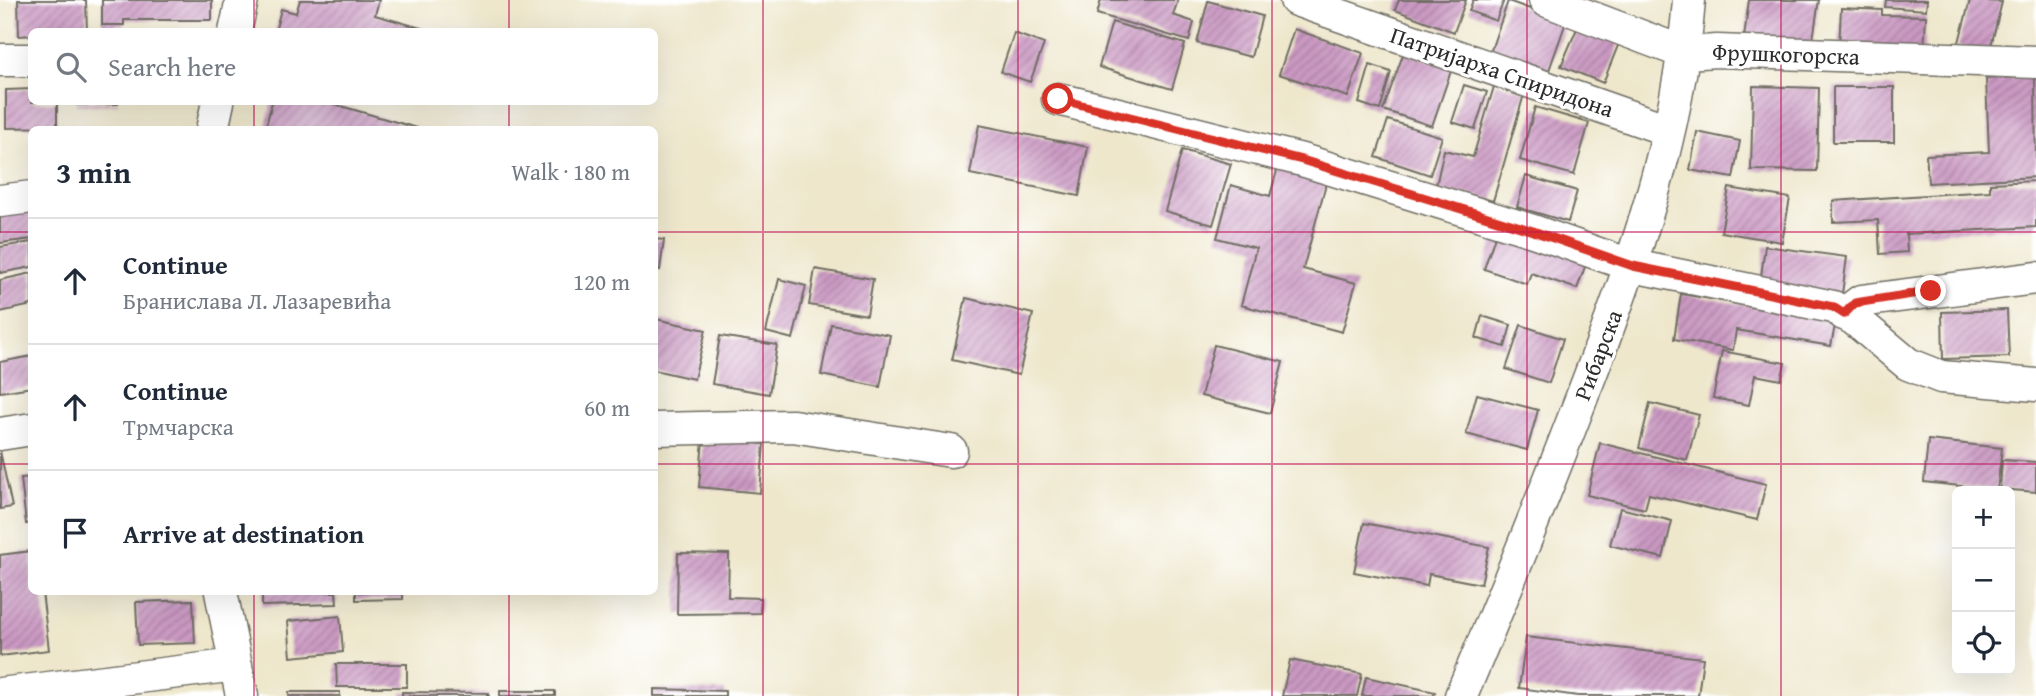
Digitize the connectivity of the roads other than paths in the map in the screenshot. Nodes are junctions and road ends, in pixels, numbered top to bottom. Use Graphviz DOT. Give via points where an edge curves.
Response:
graph roads {
  1 [pos="242,0"];
  2 [pos="1296,0"];
  3 [pos="1545,0"];
  4 [pos="1689,0"];
  5 [pos="236,28"];
  6 [pos="1685,53"];
  7 [pos="0,60"];
  8 [pos="28,60"];
  9 [pos="2036,62"];
  10 [pos="1058,99"];
  11 [pos="217,105"];
  12 [pos="213,126"];
  13 [pos="1668,130"];
  14 [pos="28,198"];
  15 [pos="0,201"];
  16 [pos="1633,266"];
  17 [pos="2036,278"];
  18 [pos="1844,314"];
  19 [pos="2036,385"];
  20 [pos="658,429"];
  21 [pos="28,430"];
  22 [pos="0,434"];
  23 [pos="951,451"];
  24 [pos="222,595"];
  25 [pos="236,665"];
  26 [pos="0,694"];
  27 [pos="242,696"];
  28 [pos="1461,696"];
  1 -- 5 [label="street"];
  2 -- 13 [label="street, Патријарха Спиридона"];
  3 -- 6 [label="street, Фрушкогорска"];
  4 -- 6 [label="street, Рибарска"];
  6 -- 9 [label="street, Фрушкогорска"];
  6 -- 13 [label="street, Рибарска"];
  7 -- 8 [label="street"];
  10 -- 16 [label="street" via="1302,160"];
  11 -- 12 [label="street"];
  13 -- 16 [label="street, Рибарска"];
  14 -- 15 [label="street"];
  16 -- 18 [label="street" via="1833,307"];
  16 -- 28 [label="street, Рибарска"];
  17 -- 18 [label="street" via="1861,301"];
  18 -- 19 [label="street" via="1908,364 1941,377"];
  20 -- 23 [label="street" via="793,426"];
  21 -- 22 [label="street"];
  24 -- 25 [label="street"];
  25 -- 26 [label="street"];
  25 -- 27 [label="street"];
}
